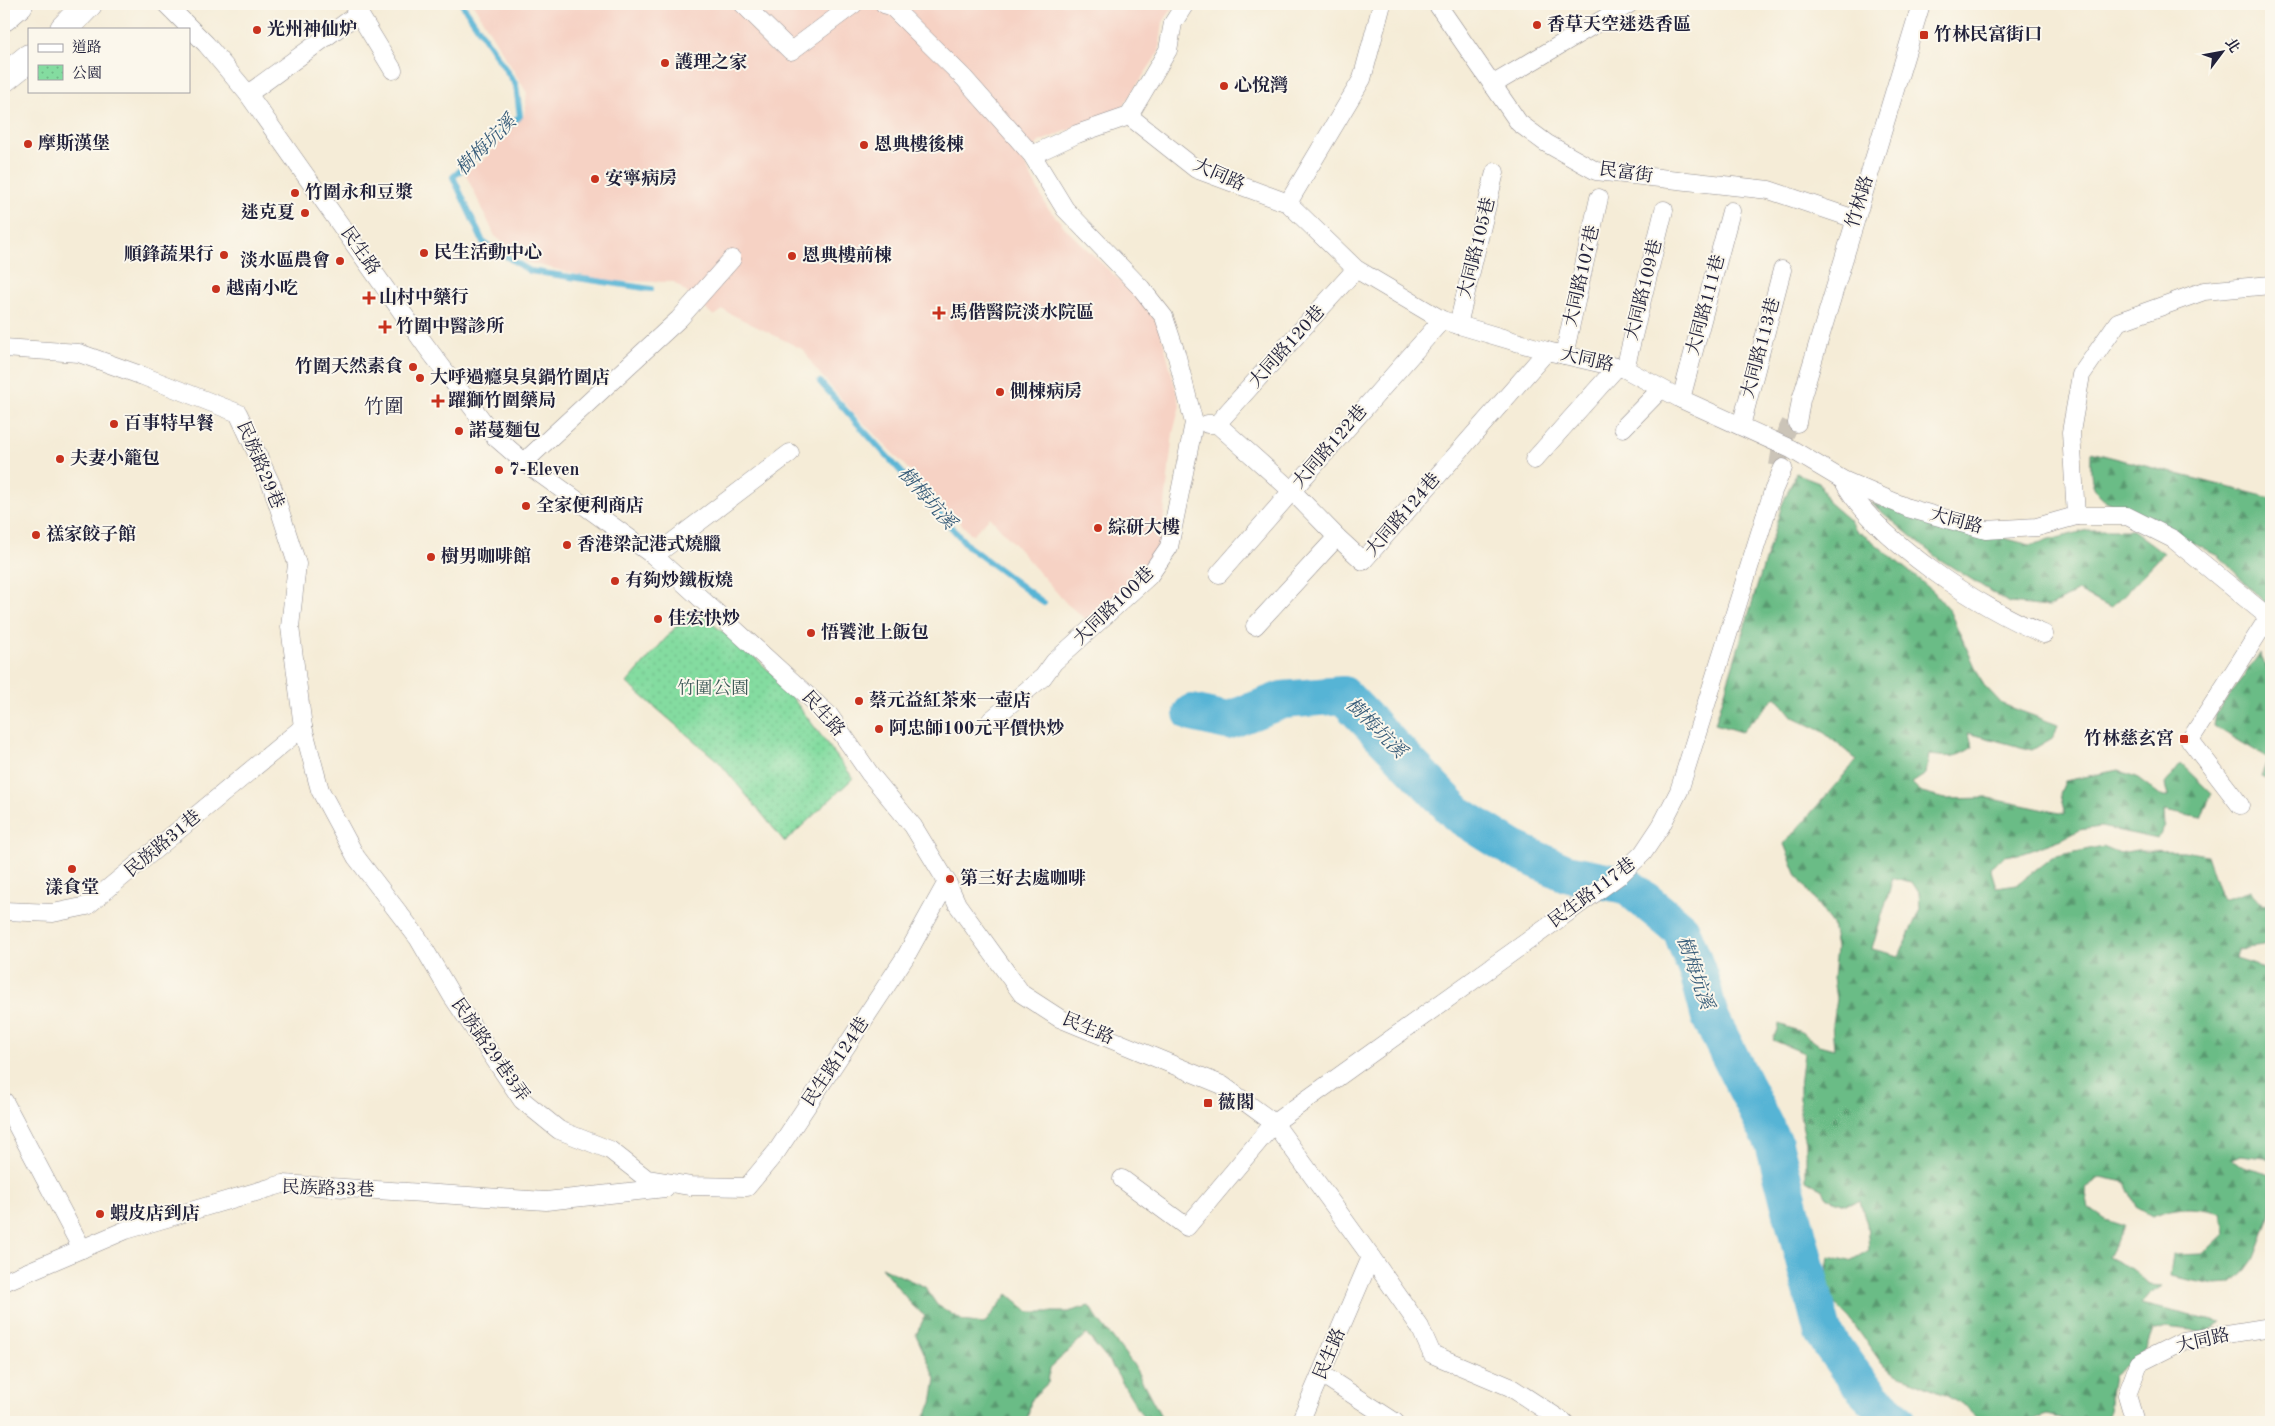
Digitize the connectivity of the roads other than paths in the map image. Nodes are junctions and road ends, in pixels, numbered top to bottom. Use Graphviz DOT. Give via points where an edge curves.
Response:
graph roads {
  1 [pos="19,4"];
  2 [pos="88,4"];
  3 [pos="166,4"];
  4 [pos="744,4"];
  5 [pos="854,4"];
  6 [pos="884,4"];
  7 [pos="1185,4"];
  8 [pos="1382,4"];
  9 [pos="1437,4"];
  10 [pos="1629,4"];
  11 [pos="1921,4"];
  12 [pos="356,8"];
  13 [pos="4,17"];
  14 [pos="65,28"];
  15 [pos="28,59"];
  16 [pos="393,70"];
  17 [pos="4,78"];
  18 [pos="1492,85"];
  19 [pos="248,94"];
  20 [pos="1129,116"];
  21 [pos="1032,155"];
  22 [pos="1495,172"];
  23 [pos="1599,198"];
  24 [pos="1288,203"];
  25 [pos="1664,210"];
  26 [pos="1730,211"];
  27 [pos="1855,219"];
  28 [pos="732,258"];
  29 [pos="1356,269"];
  30 [pos="1782,270"];
  31 [pos="2271,285"];
  32 [pos="1450,322"];
  33 [pos="4,348"];
  34 [pos="1555,353"];
  35 [pos="1621,368"];
  36 [pos="1662,389"];
  37 [pos="1681,399"];
  38 [pos="1794,422"];
  39 [pos="1194,423"];
  40 [pos="1218,424"];
  41 [pos="1741,426"];
  42 [pos="1623,428"];
  43 [pos="790,453"];
  44 [pos="1534,460"];
  45 [pos="524,462"];
  46 [pos="1780,467"];
  47 [pos="1843,480"];
  48 [pos="1292,490"];
  49 [pos="2076,516"];
  50 [pos="1337,537"];
  51 [pos="654,556"];
  52 [pos="1219,574"];
  53 [pos="2270,619"];
  54 [pos="1255,626"];
  55 [pos="2044,634"];
  56 [pos="991,720"];
  57 [pos="303,728"];
  58 [pos="2240,805"];
  59 [pos="947,882"];
  60 [pos="4,911"];
  61 [pos="418,938"];
  62 [pos="4,1101"];
  63 [pos="1274,1123"];
  64 [pos="1122,1179"];
  65 [pos="690,1186"];
  66 [pos="82,1249"];
  67 [pos="1371,1257"];
  68 [pos="4,1282"];
  69 [pos="2271,1327"];
  70 [pos="1321,1374"];
  71 [pos="1300,1422"];
  72 [pos="1395,1422"];
  73 [pos="1564,1422"];
  74 [pos="2135,1422"];
  1 -- 13 [label="main road"];
  2 -- 14 [label="main road"];
  3 -- 19 [label="street, 民生路" via="206,44"];
  4 -- 5 [label="street" via="791,51"];
  6 -- 21 [label="street" via="891,6 964,78"];
  7 -- 20 [label="street" via="1173,23 1168,50"];
  8 -- 24 [label="street" via="1362,79"];
  9 -- 18 [label="street, 民富街"];
  10 -- 18 [label="street"];
  11 -- 27 [label="street, 竹林路"];
  12 -- 16 [label="street"];
  12 -- 19 [label="street"];
  15 -- 17 [label="main road"];
  18 -- 27 [label="street, 民富街" via="1520,123 1546,144 1596,171 1769,190"];
  19 -- 45 [label="street, 民生路" via="494,436"];
  20 -- 21 [label="street" via="1077,134"];
  20 -- 24 [label="street, 大同路" via="1196,169"];
  21 -- 39 [label="street, 大同路100巷" via="1065,209 1141,288 1164,317"];
  22 -- 32 [label="street, 大同路105巷"];
  23 -- 34 [label="street, 大同路107巷"];
  24 -- 29 [label="street, 大同路"];
  25 -- 35 [label="street, 大同路109巷"];
  26 -- 37 [label="street, 大同路111巷"];
  27 -- 38 [label="street, 竹林路"];
  28 -- 45 [label="street" via="679,319"];
  29 -- 32 [label="street, 大同路"];
  29 -- 40 [label="street, 大同路120巷"];
  30 -- 41 [label="street, 大同路113巷"];
  31 -- 49 [label="street" via="2204,291 2118,322 2081,375 2071,432"];
  32 -- 34 [label="street, 大同路"];
  32 -- 48 [label="street, 大同路122巷"];
  33 -- 57 [label="street, 民族路29巷" via="79,353 238,413 272,486 297,564 290,627"];
  34 -- 35 [label="street, 大同路"];
  34 -- 50 [label="street, 大同路124巷" via="1363,561"];
  35 -- 36 [label="street, 大同路"];
  35 -- 44 [label="street"];
  36 -- 37 [label="street, 大同路"];
  36 -- 42 [label="street"];
  37 -- 41 [label="street, 大同路"];
  39 -- 40 [label="street"];
  39 -- 56 [label="street, 大同路100巷" via="1169,547 1149,576 1054,662 1043,676"];
  40 -- 48 [label="street"];
  41 -- 47 [label="street, 大同路" via="1791,448"];
  43 -- 51 [label="street"];
  45 -- 51 [label="street, 民生路"];
  46 -- 63 [label="street, 民生路117巷" via="1679,791 1643,853 1592,896"];
  47 -- 49 [label="street, 大同路" via="1908,508 1986,530 2037,527"];
  47 -- 55 [label="street" via="1852,498 1876,523 1924,564 2016,623"];
  48 -- 50 [label="street"];
  48 -- 52 [label="street, 大同路122巷"];
  49 -- 53 [label="street, 大同路" via="2127,516 2173,539"];
  50 -- 54 [label="street, 大同路124巷"];
  51 -- 59 [label="street, 民生路" via="829,716 870,774 913,826"];
  53 -- 58 [label="street" via="2190,740"];
  57 -- 60 [label="street, 民族路31巷" via="87,906 53,913"];
  57 -- 61 [label="street, 民族路29巷" via="320,790 356,858"];
  59 -- 63 [label="street, 民生路" via="957,904 1022,994 1059,1018 1222,1085"];
  59 -- 65 [label="street, 民生路124巷" via="906,956 777,1151 748,1187"];
  61 -- 65 [label="street, 民族路29巷3弄" via="452,996 522,1100 559,1130 610,1150 646,1179"];
  62 -- 66 [label="street"];
  63 -- 64 [label="street, 民生路117巷" via="1187,1227"];
  63 -- 67 [label="street, 民生路"];
  65 -- 66 [label="street, 民族路33巷" via="546,1201 283,1184 126,1230"];
  66 -- 68 [label="street, 民族路33巷"];
  67 -- 70 [label="street, 民生路"];
  67 -- 73 [label="street" via="1420,1327 1432,1354 1510,1387"];
  69 -- 74 [label="street, 大同路" via="2183,1341 2139,1363 2127,1395"];
  70 -- 71 [label="street, 民生路"];
  70 -- 72 [label="street"];
}
